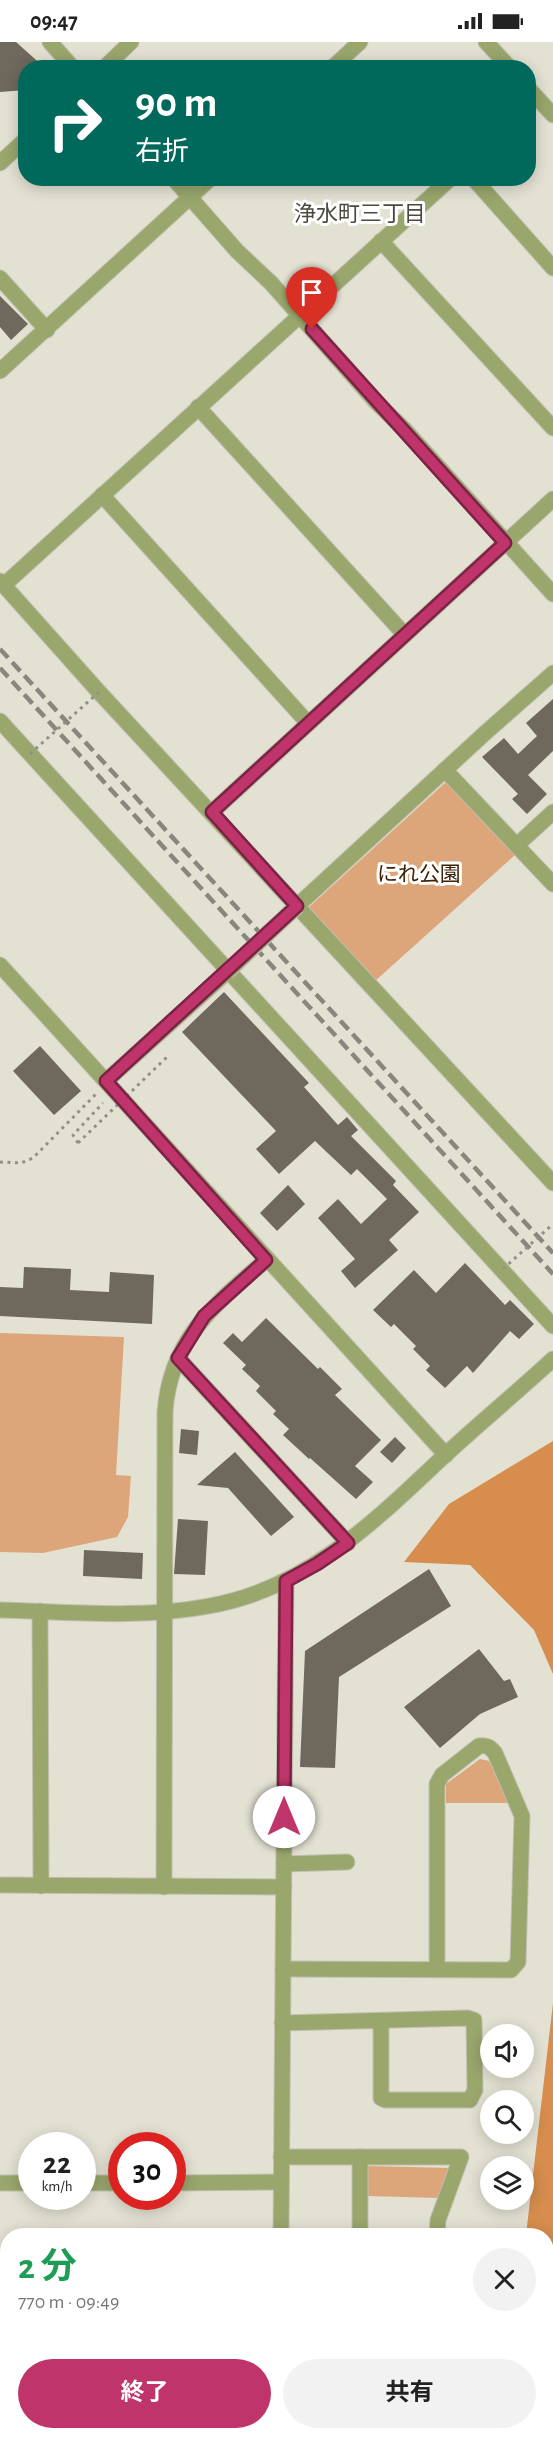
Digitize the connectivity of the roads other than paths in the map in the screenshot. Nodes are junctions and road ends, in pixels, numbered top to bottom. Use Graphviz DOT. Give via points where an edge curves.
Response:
graph roads {
  1 [pos="50,42"];
  2 [pos="131,42"];
  3 [pos="360,42"];
  4 [pos="486,42"];
  5 [pos="66,60"];
  6 [pos="112,60"];
  7 [pos="341,60"];
  8 [pos="503,60"];
  9 [pos="536,102"];
  10 [pos="553,115"];
  11 [pos="18,146"];
  12 [pos="0,163"];
  13 [pos="180,186"];
  14 [pos="202,186"];
  15 [pos="442,186"];
  16 [pos="480,186"];
  17 [pos="189,197"];
  18 [pos="381,241"];
  19 [pos="553,268"];
  20 [pos="0,278"];
  21 [pos="300,315"];
  22 [pos="47,330"];
  23 [pos="0,372"];
  24 [pos="198,407"];
  25 [pos="553,428"];
  26 [pos="102,495"];
  27 [pos="553,499"];
  28 [pos="505,543"];
  29 [pos="2,583"];
  30 [pos="553,594"];
  31 [pos="404,634"];
  32 [pos="553,674"];
  33 [pos="0,721"];
  34 [pos="307,722"];
  35 [pos="445,770"];
  36 [pos="212,812"];
  37 [pos="553,812"];
  38 [pos="517,845"];
  39 [pos="553,884"];
  40 [pos="297,906"];
  41 [pos="0,965"];
  42 [pos="227,972"];
  43 [pos="101,1087"];
  44 [pos="553,1183"];
  45 [pos="266,1260"];
  46 [pos="553,1326"];
  47 [pos="178,1358"];
  48 [pos="553,1359"];
  49 [pos="446,1455"];
  50 [pos="348,1543"];
  51 [pos="286,1581"];
  52 [pos="0,1610"];
  53 [pos="40,1611"];
  54 [pos="165,1613"];
  55 [pos="347,1862"];
  56 [pos="284,1864"];
  57 [pos="0,1885"];
  58 [pos="41,1886"];
  59 [pos="164,1887"];
  60 [pos="284,1887"];
  61 [pos="283,1969"];
  62 [pos="437,1970"];
  63 [pos="381,2021"];
  64 [pos="282,2024"];
  65 [pos="281,2157"];
  66 [pos="360,2157"];
  67 [pos="281,2182"];
  68 [pos="0,2183"];
  69 [pos="18,2183"];
  70 [pos="186,2183"];
  71 [pos="281,2228"];
  72 [pos="360,2228"];
  73 [pos="438,2228"];
  1 -- 5 [label="street"];
  2 -- 6 [label="street"];
  3 -- 7 [label="street"];
  4 -- 8 [label="street"];
  9 -- 10 [label="street"];
  11 -- 12 [label="street"];
  13 -- 17 [label="street"];
  14 -- 17 [label="street"];
  15 -- 18 [label="street"];
  16 -- 19 [label="street"];
  17 -- 21 [label="street"];
  17 -- 22 [label="street"];
  18 -- 21 [label="street"];
  18 -- 25 [label="street"];
  20 -- 22 [label="street"];
  21 -- 24 [label="street"];
  21 -- 28 [label="street"];
  22 -- 23 [label="street"];
  24 -- 26 [label="street"];
  24 -- 31 [label="street"];
  26 -- 29 [label="street"];
  26 -- 34 [label="street"];
  27 -- 28 [label="street"];
  28 -- 30 [label="street"];
  28 -- 31 [label="street"];
  29 -- 36 [label="street"];
  31 -- 34 [label="street"];
  32 -- 35 [label="street"];
  33 -- 42 [label="street"];
  34 -- 36 [label="street"];
  35 -- 38 [label="street"];
  35 -- 40 [label="street"];
  36 -- 40 [label="street"];
  37 -- 38 [label="street"];
  38 -- 39 [label="street"];
  40 -- 42 [label="street, bridge"];
  40 -- 44 [label="street"];
  41 -- 43 [label="street"];
  42 -- 43 [label="street"];
  42 -- 46 [label="street"];
  43 -- 45 [label="street"];
  45 -- 47 [label="street" via="204,1316"];
  45 -- 49 [label="street"];
  47 -- 50 [label="street"];
  47 -- 54 [label="street" via="169,1379 165,1412"];
  48 -- 49 [label="street"];
  49 -- 50 [label="street"];
  50 -- 51 [label="street"];
  51 -- 54 [label="street" via="221,1604"];
  51 -- 56 [label="street"];
  52 -- 53 [label="street"];
  53 -- 54 [label="street"];
  53 -- 58 [label="street"];
  54 -- 59 [label="street"];
  55 -- 56 [label="street"];
  56 -- 60 [label="street"];
  57 -- 58 [label="street"];
  58 -- 59 [label="street"];
  59 -- 60 [label="street"];
  60 -- 61 [label="street"];
  61 -- 62 [label="street"];
  61 -- 64 [label="street"];
  62 -- 62 [label="street" via="511,1970 518,1962 522,1816 495,1753 484,1745 442,1775 437,1784"];
  63 -- 63 [label="street" via="474,2020 475,2090 470,2100 381,2098"];
  63 -- 64 [label="street"];
  64 -- 65 [label="street"];
  65 -- 66 [label="street"];
  65 -- 67 [label="street"];
  66 -- 72 [label="street"];
  66 -- 73 [label="street" via="460,2157"];
  67 -- 70 [label="street"];
  67 -- 71 [label="street"];
  68 -- 69 [label="street"];
}
